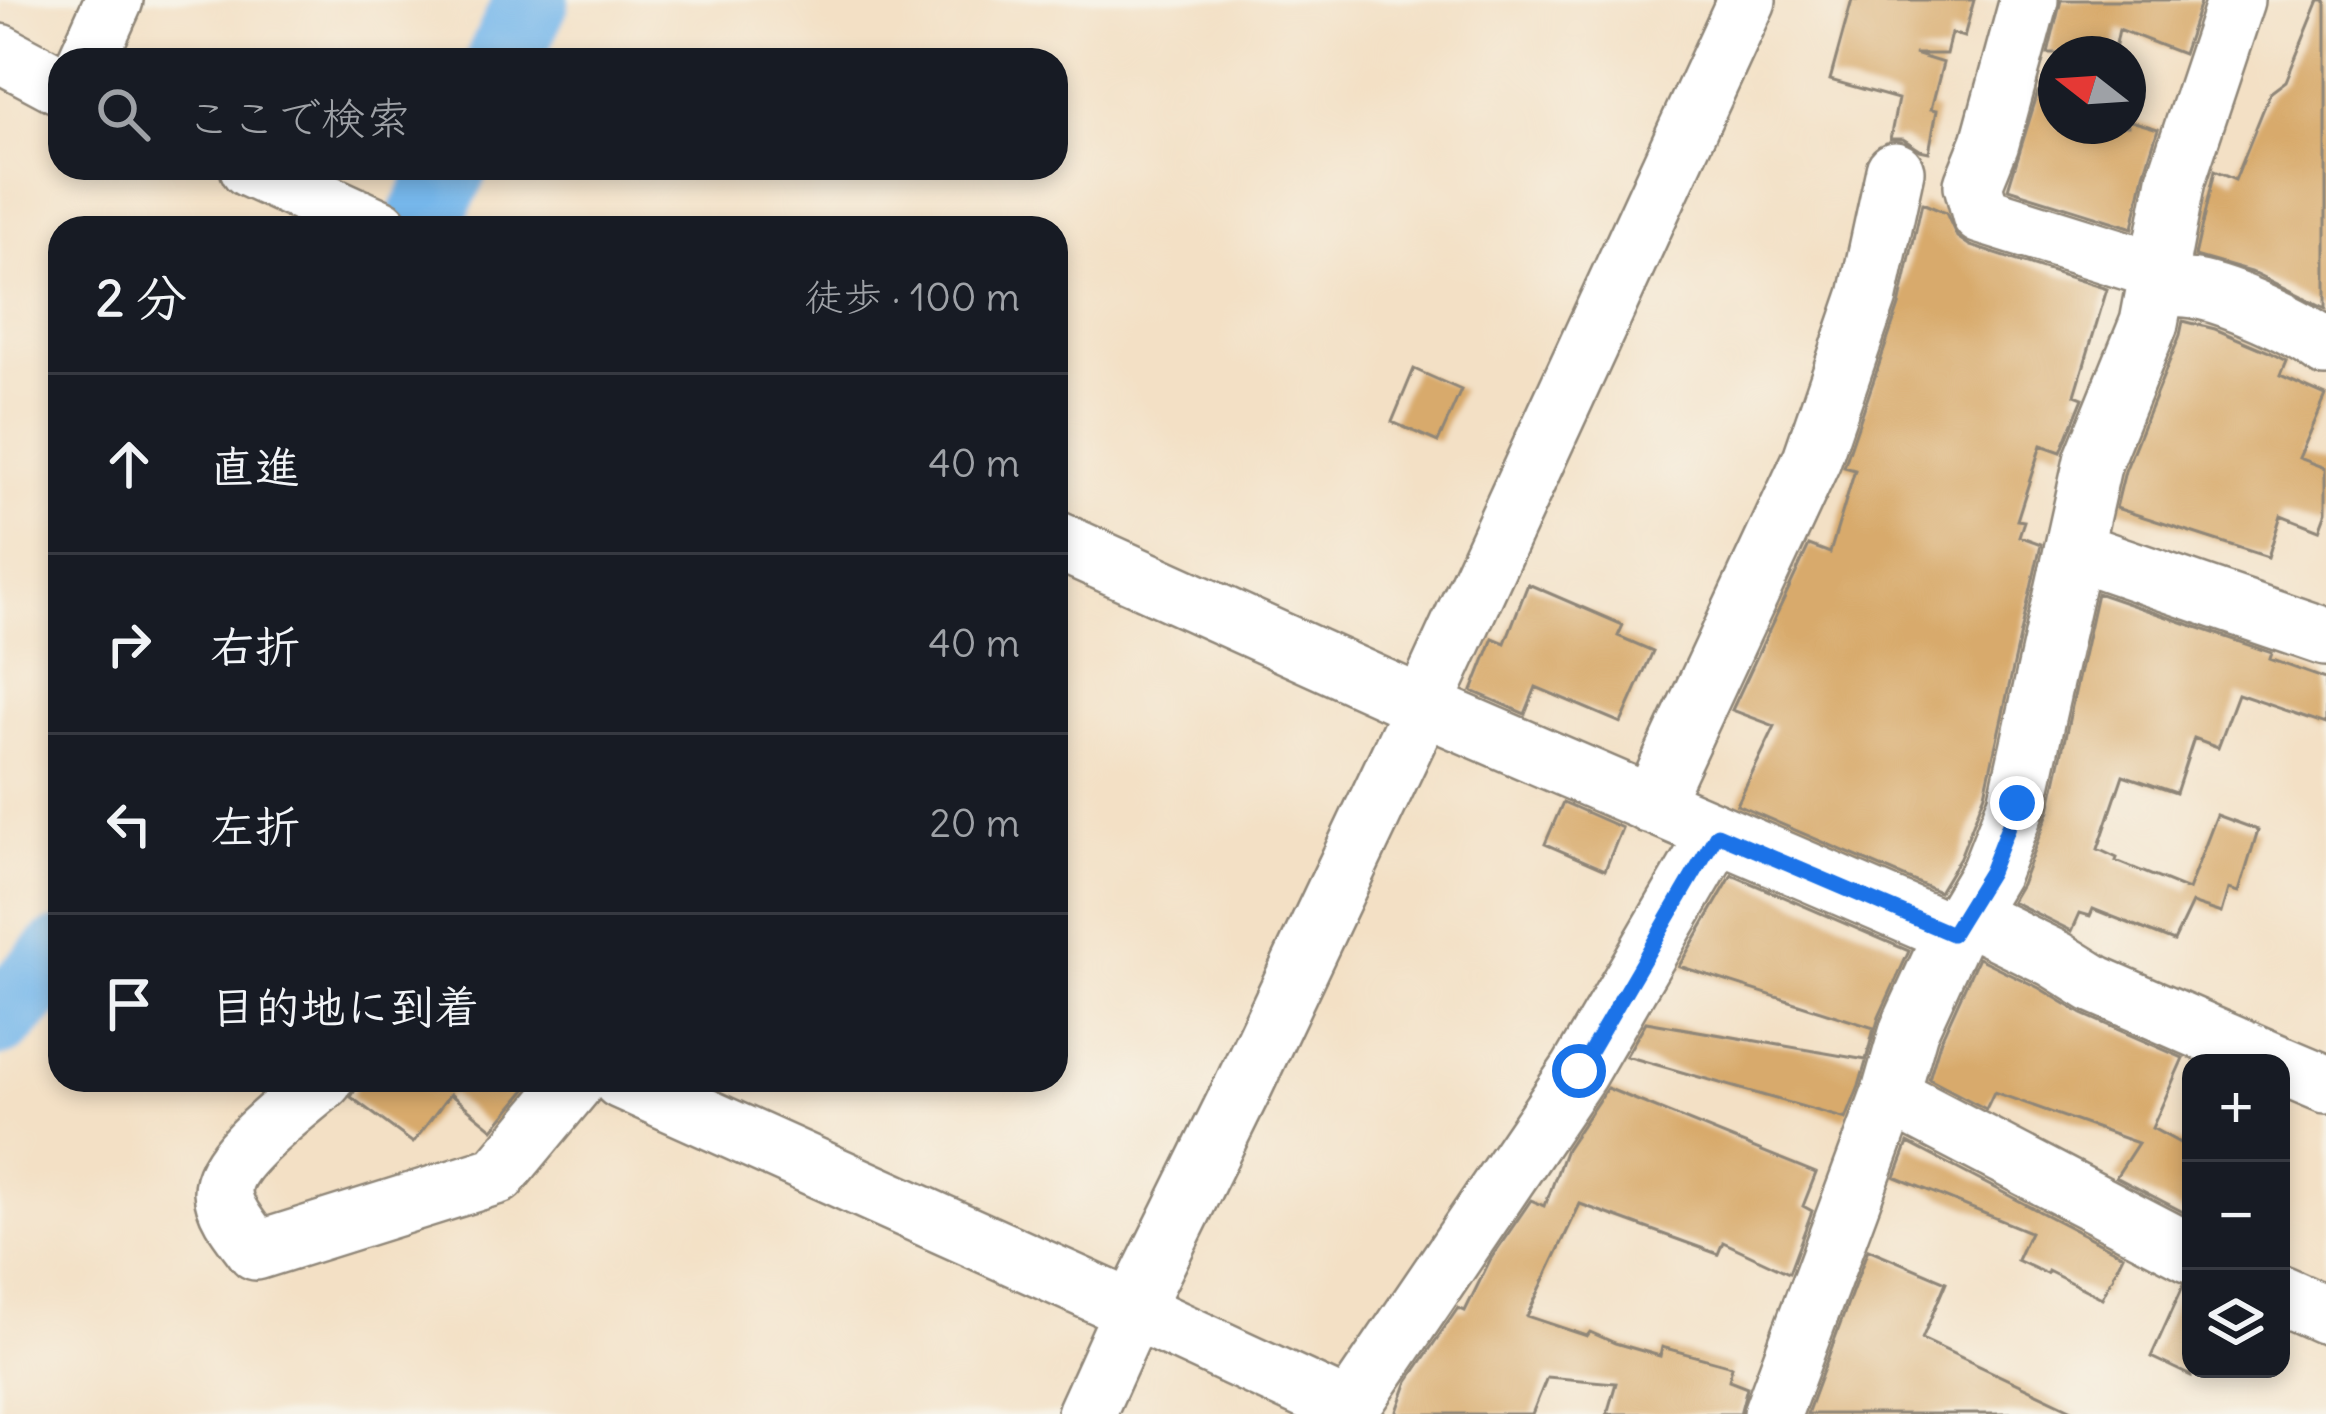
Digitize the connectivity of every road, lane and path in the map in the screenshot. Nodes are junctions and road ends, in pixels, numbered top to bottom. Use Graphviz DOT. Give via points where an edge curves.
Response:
graph roads {
  1 [pos="114,0"];
  2 [pos="1747,0"];
  3 [pos="2029,0"];
  4 [pos="2236,0"];
  5 [pos="92,48"];
  6 [pos="0,53"];
  7 [pos="48,79"];
  8 [pos="1895,171"];
  9 [pos="276,180"];
  10 [pos="355,216"];
  11 [pos="2158,279"];
  12 [pos="2326,347"];
  13 [pos="1068,545"];
  14 [pos="2073,550"];
  15 [pos="2326,637"];
  16 [pos="1423,706"];
  17 [pos="1651,805"];
  18 [pos="1717,834"];
  19 [pos="1959,924"];
  20 [pos="2255,1054"];
  21 [pos="2290,1069"];
  22 [pos="2326,1084"];
  23 [pos="310,1092"];
  24 [pos="568,1092"];
  25 [pos="648,1092"];
  26 [pos="1890,1096"];
  27 [pos="2182,1248"];
  28 [pos="2290,1299"];
  29 [pos="1133,1310"];
  30 [pos="2326,1315"];
  31 [pos="1348,1412"];
  32 [pos="1086,1414"];
  33 [pos="1772,1414"];
  1 -- 5 [label="street"];
  2 -- 16 [label="street"];
  3 -- 11 [label="street" via="1973,185 1981,215"];
  4 -- 11 [label="street" via="2176,180"];
  6 -- 7 [label="street"];
  8 -- 17 [label="street" via="1868,296 1812,459"];
  9 -- 10 [label="street"];
  11 -- 12 [label="street" via="2264,314"];
  11 -- 14 [label="street" via="2150,323 2093,461"];
  13 -- 16 [label="street"];
  14 -- 15 [label="street"];
  14 -- 19 [label="street" via="2017,803"];
  16 -- 17 [label="street"];
  16 -- 29 [label="street"];
  17 -- 18 [label="street"];
  18 -- 19 [label="street"];
  18 -- 31 [label="street" via="1579,1071"];
  19 -- 20 [label="street" via="2055,959"];
  19 -- 26 [label="street" via="1909,1030"];
  21 -- 22 [label="street"];
  23 -- 24 [label="street" via="240,1154 227,1176 228,1209 256,1251 499,1175"];
  25 -- 29 [label="street"];
  26 -- 27 [label="street"];
  26 -- 33 [label="street"];
  28 -- 30 [label="street"];
  29 -- 31 [label="street"];
  29 -- 32 [label="street"];
}
